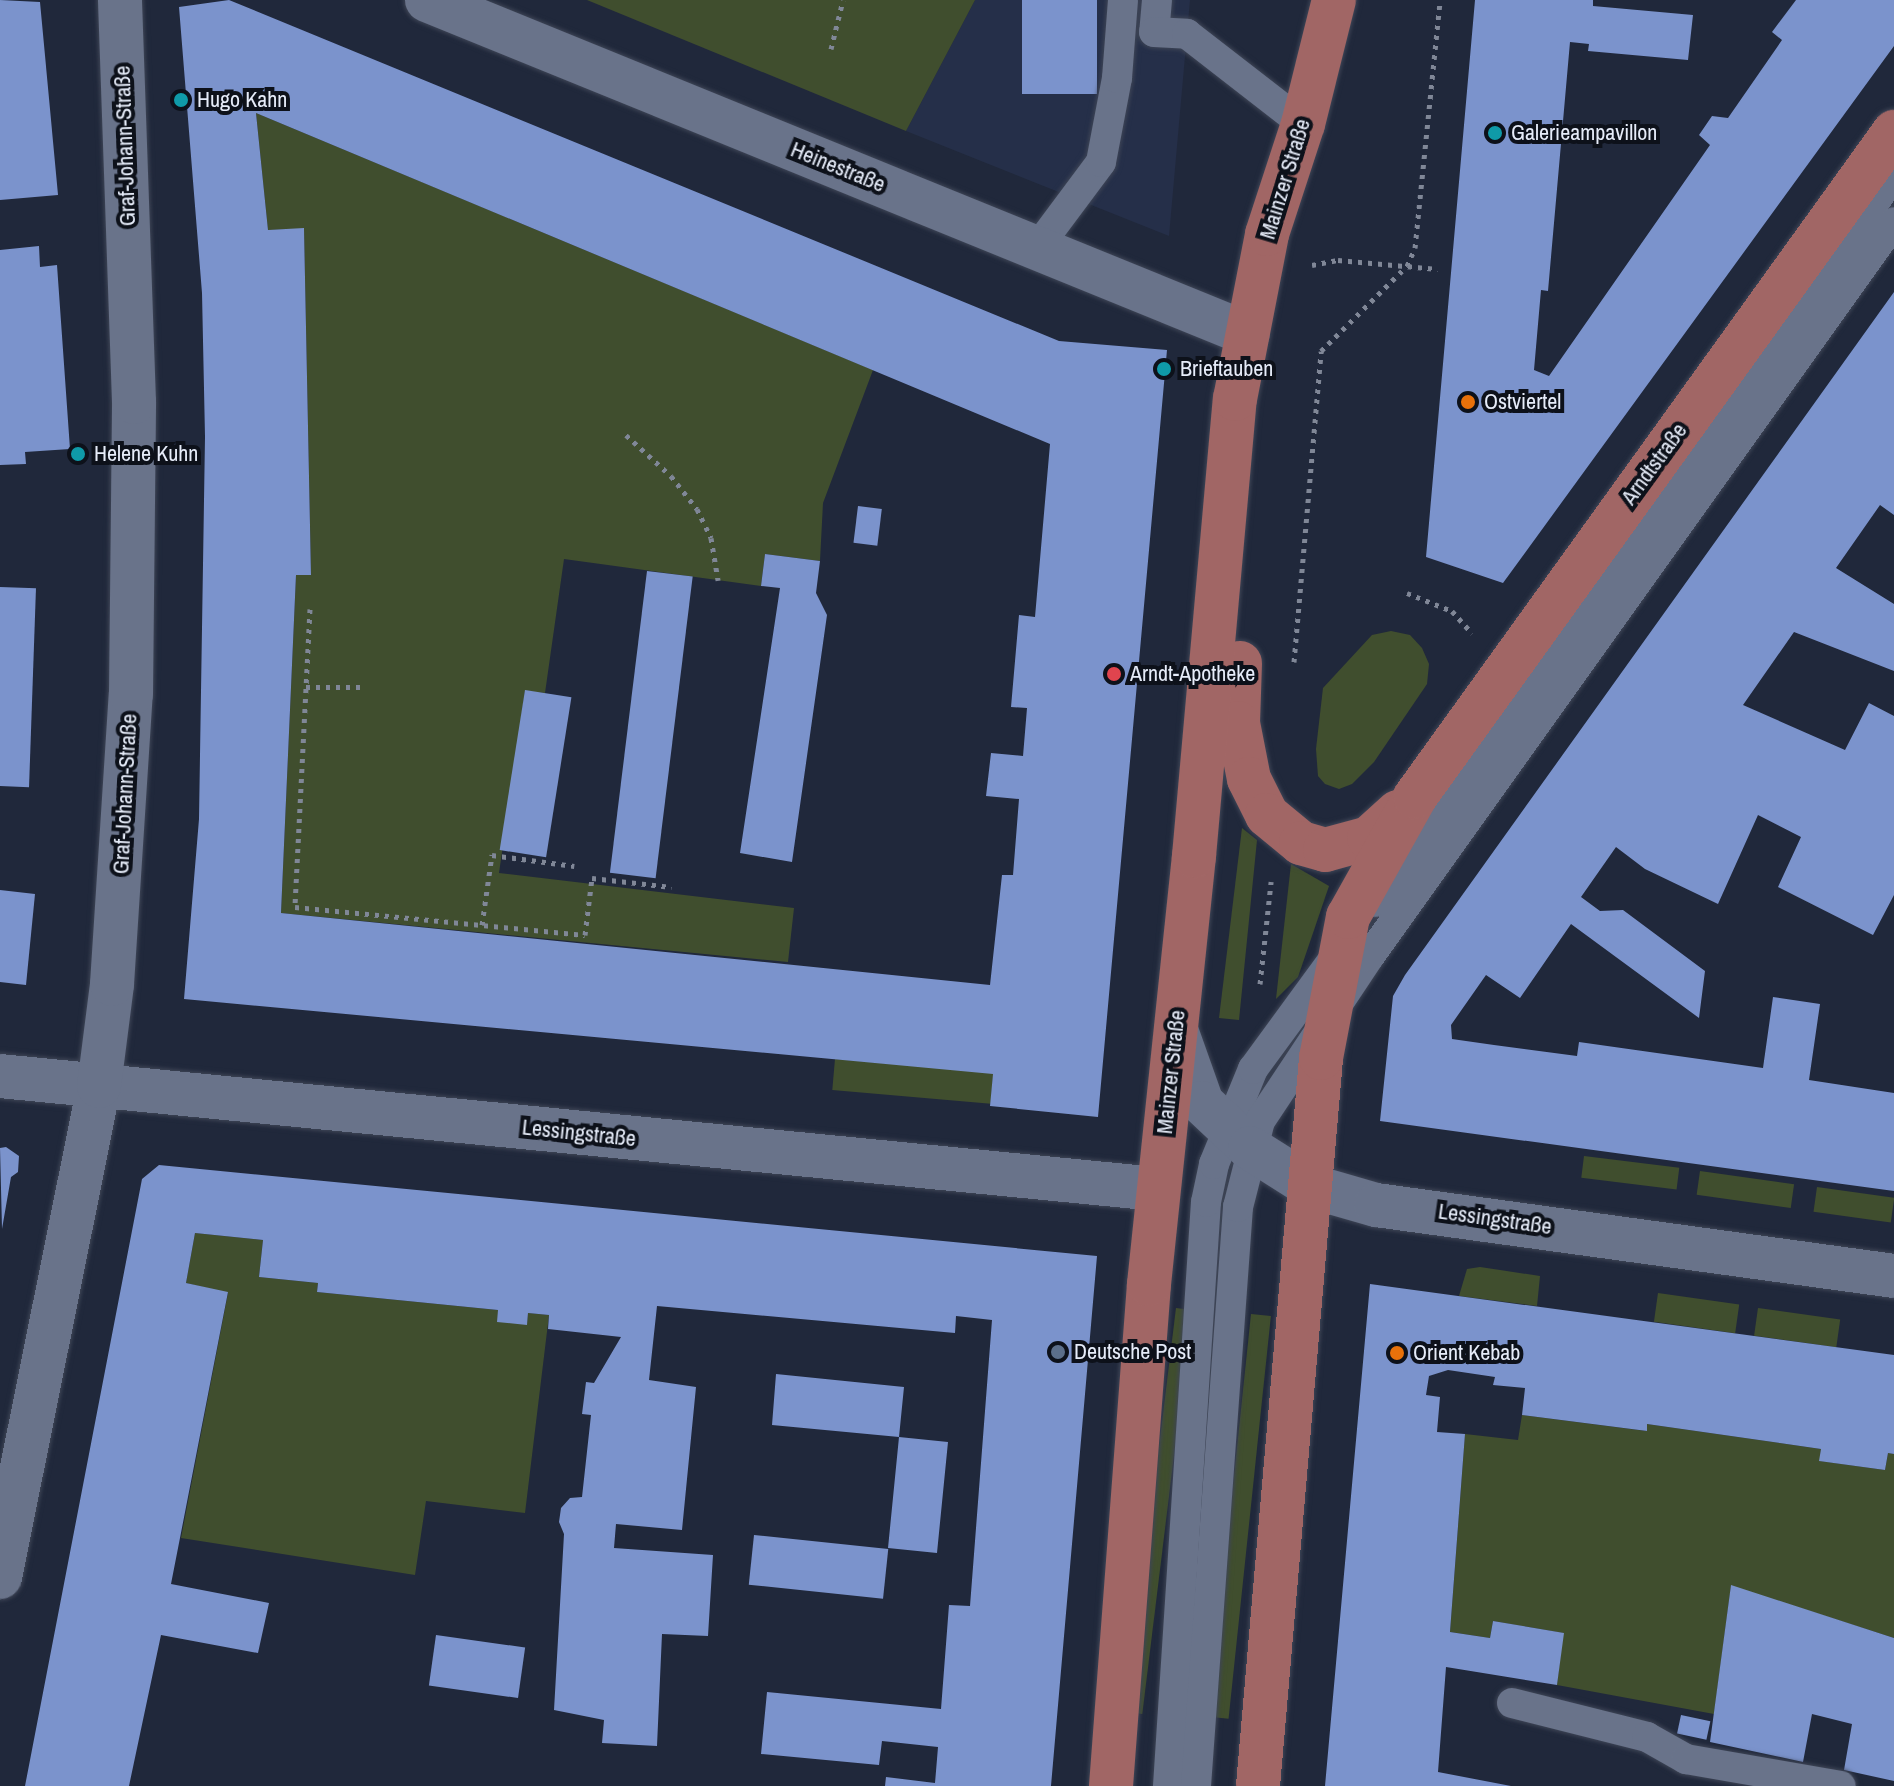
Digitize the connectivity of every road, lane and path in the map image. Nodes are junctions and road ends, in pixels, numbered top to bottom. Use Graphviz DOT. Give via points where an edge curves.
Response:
graph roads {
  1 [pos="120,0"];
  2 [pos="427,0"];
  3 [pos="843,0"];
  4 [pos="1157,0"];
  5 [pos="1334,0"];
  6 [pos="1440,0"];
  7 [pos="1122,14"];
  8 [pos="1154,32"];
  9 [pos="831,49"];
  10 [pos="1303,124"];
  11 [pos="1894,132"];
  12 [pos="1894,175"];
  13 [pos="1894,222"];
  14 [pos="1037,248"];
  15 [pos="1308,266"];
  16 [pos="1407,266"];
  17 [pos="1438,269"];
  18 [pos="1246,346"];
  19 [pos="626,435"];
  20 [pos="718,580"];
  21 [pos="1407,593"];
  22 [pos="310,609"];
  23 [pos="1477,639"];
  24 [pos="1294,666"];
  25 [pos="306,687"];
  26 [pos="360,687"];
  27 [pos="1415,797"];
  28 [pos="1369,838"];
  29 [pos="574,866"];
  30 [pos="1271,878"];
  31 [pos="671,887"];
  32 [pos="482,925"];
  33 [pos="1341,949"];
  34 [pos="1259,996"];
  35 [pos="1327,1020"];
  36 [pos="1176,1030"];
  37 [pos="0,1076"];
  38 [pos="99,1086"];
  39 [pos="1237,1138"];
  40 [pos="1310,1186"];
  41 [pos="1157,1189"];
  42 [pos="1894,1276"];
  43 [pos="0,1577"];
  44 [pos="1512,1703"];
  45 [pos="1111,1786"];
  46 [pos="1168,1786"];
  47 [pos="1196,1786"];
  48 [pos="1258,1786"];
  49 [pos="1841,1786"];
  1 -- 38 [label="street, Graf-Johann-Straße" via="134,402 131,694 112,984"];
  2 -- 14 [label="street, Heinestraße"];
  3 -- 9 [label="path"];
  4 -- 8 [label="lane"];
  5 -- 10 [label="main road, Mainzer Straße"];
  6 -- 16 [label="path" via="1422,202"];
  7 -- 8 [label="lane"];
  7 -- 14 [label="lane" via="1101,162"];
  8 -- 10 [label="lane" via="1187,34"];
  10 -- 18 [label="main road, Mainzer Straße" via="1267,234"];
  11 -- 27 [label="main road, Arndtstraße"];
  12 -- 33 [label="lane"];
  13 -- 35 [label="lane"];
  14 -- 18 [label="street, Heinestraße"];
  15 -- 16 [label="path" via="1338,260"];
  16 -- 17 [label="path"];
  16 -- 24 [label="path" via="1321,351"];
  18 -- 28 [label="main road, Mainzer Straße" via="1258,402 1238,686 1249,779 1267,815 1301,843 1325,850"];
  18 -- 36 [label="main road, Mainzer Straße" via="1235,399"];
  19 -- 20 [label="path" via="671,476 697,509 711,538"];
  21 -- 23 [label="path" via="1452,611"];
  22 -- 25 [label="path"];
  25 -- 26 [label="path"];
  25 -- 32 [label="path" via="295,907"];
  27 -- 28 [label="main road, Arndtstraße"];
  27 -- 33 [label="main road, Arndtstraße" via="1366,877"];
  29 -- 32 [label="path" via="492,855"];
  30 -- 34 [label="path"];
  31 -- 32 [label="path" via="592,878 585,935"];
  33 -- 35 [label="main road"];
  33 -- 39 [label="lane" via="1253,1069"];
  35 -- 39 [label="lane"];
  35 -- 40 [label="main road"];
  36 -- 39 [label="street, Lessingstraße" via="1202,1103"];
  36 -- 41 [label="main road, Mainzer Straße"];
  37 -- 38 [label="street, Lessingstraße"];
  38 -- 41 [label="street, Lessingstraße"];
  38 -- 43 [label="street, Graf-Johann-Straße"];
  39 -- 40 [label="street, Lessingstraße"];
  39 -- 46 [label="lane" via="1206,1202"];
  39 -- 47 [label="lane" via="1238,1207"];
  40 -- 42 [label="street, Lessingstraße" via="1376,1205"];
  40 -- 48 [label="main road"];
  41 -- 45 [label="main road, Mainzer Straße"];
  44 -- 49 [label="lane" via="1647,1737 1686,1759"];
}
